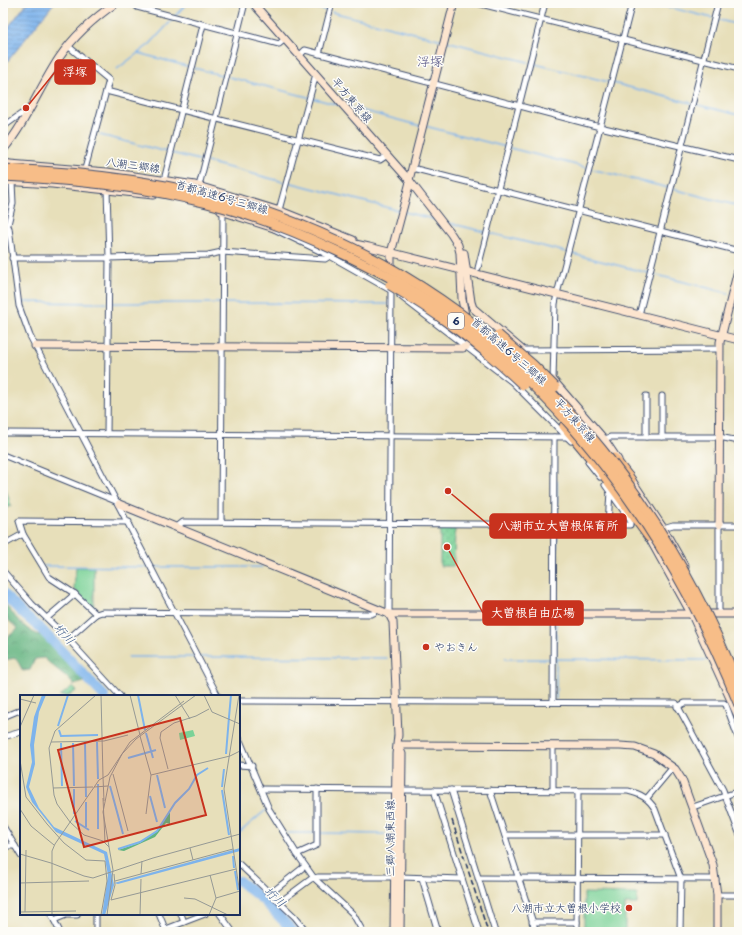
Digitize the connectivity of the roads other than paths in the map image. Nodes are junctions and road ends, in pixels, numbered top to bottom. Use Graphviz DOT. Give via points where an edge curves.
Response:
graph roads {
  1 [pos="116,3"];
  2 [pos="134,3"];
  3 [pos="245,3"];
  4 [pos="254,3"];
  5 [pos="332,3"];
  6 [pos="454,3"];
  7 [pos="477,3"];
  8 [pos="545,3"];
  9 [pos="632,3"];
  10 [pos="718,3"];
  11 [pos="541,19"];
  12 [pos="203,24"];
  13 [pos="238,34"];
  14 [pos="284,39"];
  15 [pos="622,40"];
  16 [pos="68,46"];
  17 [pos="318,54"];
  18 [pos="299,56"];
  19 [pos="703,60"];
  20 [pos="739,69"];
  21 [pos="316,74"];
  22 [pos="434,83"];
  23 [pos="106,91"];
  24 [pos="519,106"];
  25 [pos="182,110"];
  26 [pos="26,116"];
  27 [pos="216,118"];
  28 [pos="3,127"];
  29 [pos="600,127"];
  30 [pos="297,139"];
  31 [pos="682,147"];
  32 [pos="3,150"];
  33 [pos="386,156"];
  34 [pos="739,160"];
  35 [pos="3,162"];
  36 [pos="37,166"];
  37 [pos="54,167"];
  38 [pos="412,168"];
  39 [pos="85,169"];
  40 [pos="3,170"];
  41 [pos="3,176"];
  42 [pos="165,180"];
  43 [pos="3,181"];
  44 [pos="409,181"];
  45 [pos="12,182"];
  46 [pos="52,184"];
  47 [pos="199,186"];
  48 [pos="107,189"];
  49 [pos="498,190"];
  50 [pos="161,196"];
  51 [pos="279,210"];
  52 [pos="223,211"];
  53 [pos="579,211"];
  54 [pos="9,228"];
  55 [pos="272,228"];
  56 [pos="661,231"];
  57 [pos="303,235"];
  58 [pos="3,246"];
  59 [pos="369,247"];
  60 [pos="739,251"];
  61 [pos="222,252"];
  62 [pos="361,252"];
  63 [pos="391,253"];
  64 [pos="330,256"];
  65 [pos="12,258"];
  66 [pos="109,258"];
  67 [pos="739,266"];
  68 [pos="478,268"];
  69 [pos="464,272"];
  70 [pos="391,290"];
  71 [pos="558,294"];
  72 [pos="639,315"];
  73 [pos="721,336"];
  74 [pos="739,340"];
  75 [pos="35,346"];
  76 [pos="108,346"];
  77 [pos="467,346"];
  78 [pos="222,347"];
  79 [pos="391,348"];
  80 [pos="554,348"];
  81 [pos="719,349"];
  82 [pos="522,350"];
  83 [pos="553,380"];
  84 [pos="537,394"];
  85 [pos="646,396"];
  86 [pos="662,396"];
  87 [pos="532,401"];
  88 [pos="3,433"];
  89 [pos="81,434"];
  90 [pos="107,434"];
  91 [pos="221,435"];
  92 [pos="390,436"];
  93 [pos="554,436"];
  94 [pos="567,437"];
  95 [pos="646,437"];
  96 [pos="662,437"];
  97 [pos="719,438"];
  98 [pos="604,439"];
  99 [pos="739,441"];
  100 [pos="3,455"];
  101 [pos="631,480"];
  102 [pos="610,491"];
  103 [pos="119,503"];
  104 [pos="129,522"];
  105 [pos="221,522"];
  106 [pos="633,523"];
  107 [pos="390,524"];
  108 [pos="554,525"];
  109 [pos="608,525"];
  110 [pos="719,525"];
  111 [pos="739,525"];
  112 [pos="178,526"];
  113 [pos="663,528"];
  114 [pos="23,534"];
  115 [pos="649,537"];
  116 [pos="3,545"];
  117 [pos="3,571"];
  118 [pos="75,594"];
  119 [pos="376,609"];
  120 [pos="175,612"];
  121 [pos="96,614"];
  122 [pos="390,614"];
  123 [pos="553,614"];
  124 [pos="709,614"];
  125 [pos="719,614"];
  126 [pos="739,614"];
  127 [pos="692,615"];
  128 [pos="47,618"];
  129 [pos="68,639"];
  130 [pos="739,683"];
  131 [pos="739,687"];
  132 [pos="119,695"];
  133 [pos="217,695"];
  134 [pos="240,701"];
  135 [pos="397,702"];
  136 [pos="553,702"];
  137 [pos="739,705"];
  138 [pos="677,707"];
  139 [pos="20,710"];
  140 [pos="3,717"];
  141 [pos="739,718"];
  142 [pos="20,732"];
  143 [pos="3,737"];
  144 [pos="240,740"];
  145 [pos="739,740"];
  146 [pos="398,745"];
  147 [pos="553,746"];
  148 [pos="240,765"];
  149 [pos="252,766"];
  150 [pos="673,767"];
  151 [pos="262,789"];
  152 [pos="318,789"];
  153 [pos="398,790"];
  154 [pos="434,790"];
  155 [pos="450,790"];
  156 [pos="490,790"];
  157 [pos="739,790"];
  158 [pos="553,791"];
  159 [pos="578,791"];
  160 [pos="725,796"];
  161 [pos="646,798"];
  162 [pos="693,807"];
  163 [pos="3,826"];
  164 [pos="739,833"];
  165 [pos="504,835"];
  166 [pos="577,835"];
  167 [pos="665,835"];
  168 [pos="3,846"];
  169 [pos="15,846"];
  170 [pos="20,854"];
  171 [pos="297,854"];
  172 [pos="240,865"];
  173 [pos="305,866"];
  174 [pos="398,877"];
  175 [pos="314,878"];
  176 [pos="422,878"];
  177 [pos="478,878"];
  178 [pos="519,878"];
  179 [pos="577,878"];
  180 [pos="462,879"];
  181 [pos="681,879"];
  182 [pos="716,880"];
  183 [pos="271,893"];
  184 [pos="739,894"];
  185 [pos="717,895"];
  186 [pos="280,902"];
  187 [pos="52,915"];
  188 [pos="77,915"];
  189 [pos="96,915"];
  190 [pos="160,915"];
  191 [pos="181,915"];
  192 [pos="202,915"];
  193 [pos="221,915"];
  194 [pos="54,920"];
  195 [pos="184,922"];
  196 [pos="532,922"];
  197 [pos="577,922"];
  198 [pos="166,931"];
  199 [pos="60,932"];
  200 [pos="96,932"];
  201 [pos="233,932"];
  202 [pos="307,932"];
  203 [pos="363,932"];
  204 [pos="394,932"];
  205 [pos="400,932"];
  206 [pos="438,932"];
  207 [pos="479,932"];
  208 [pos="495,932"];
  209 [pos="536,932"];
  210 [pos="577,932"];
  211 [pos="680,932"];
  212 [pos="717,932"];
  1 -- 16 [label="street" via="87,26"];
  2 -- 12 [label="street" via="137,7"];
  3 -- 13 [label="street"];
  4 -- 14 [label="street, 平方東京線"];
  5 -- 17 [label="street"];
  6 -- 22 [label="street"];
  7 -- 11 [label="street"];
  8 -- 11 [label="street"];
  9 -- 15 [label="street"];
  10 -- 19 [label="street"];
  11 -- 15 [label="street"];
  11 -- 24 [label="street"];
  12 -- 13 [label="street"];
  12 -- 25 [label="street"];
  13 -- 14 [label="street" via="279,44"];
  13 -- 27 [label="street"];
  14 -- 18 [label="street, 平方東京線"];
  15 -- 19 [label="street"];
  15 -- 29 [label="street"];
  16 -- 23 [label="street" via="109,80"];
  16 -- 26 [label="street"];
  17 -- 18 [label="street" via="305,50"];
  17 -- 22 [label="street"];
  18 -- 21 [label="street, 平方東京線"];
  19 -- 20 [label="street"];
  19 -- 31 [label="street"];
  21 -- 30 [label="street"];
  21 -- 33 [label="street, 平方東京線"];
  22 -- 24 [label="street"];
  22 -- 38 [label="street"];
  23 -- 25 [label="street"];
  23 -- 39 [label="street"];
  24 -- 29 [label="street"];
  24 -- 49 [label="street"];
  25 -- 27 [label="street"];
  25 -- 42 [label="street"];
  26 -- 28 [label="street" via="21,114"];
  26 -- 32 [label="street"];
  27 -- 30 [label="street"];
  27 -- 47 [label="street"];
  29 -- 31 [label="street"];
  29 -- 53 [label="street"];
  30 -- 33 [label="street" via="380,160"];
  30 -- 51 [label="street"];
  31 -- 34 [label="street"];
  31 -- 56 [label="street"];
  33 -- 44 [label="street, 平方東京線"];
  35 -- 36 [label="street, 八潮三郷線"];
  36 -- 37 [label="street, 八潮三郷線"];
  36 -- 40 [label="street"];
  37 -- 39 [label="street, 八潮三郷線"];
  37 -- 46 [label="street"];
  38 -- 44 [label="street"];
  38 -- 49 [label="street"];
  39 -- 42 [label="street, 八潮三郷線"];
  40 -- 62 [label="highway, 首都高速6号三郷線 / 6, bridge" via="95,175 190,191 282,218"];
  41 -- 57 [label="highway, 首都高速6号三郷線 / 6, bridge" via="100,183 165,193 232,210"];
  42 -- 47 [label="street, 八潮三郷線"];
  42 -- 50 [label="street"];
  43 -- 45 [label="street, 八潮三郷線"];
  44 -- 63 [label="street"];
  44 -- 69 [label="street, 平方東京線" via="455,232 462,244"];
  45 -- 46 [label="street, 八潮三郷線"];
  45 -- 54 [label="street" via="13,203"];
  46 -- 48 [label="street, 八潮三郷線"];
  47 -- 51 [label="street, 八潮三郷線"];
  48 -- 50 [label="street, 八潮三郷線"];
  48 -- 66 [label="street"];
  49 -- 53 [label="street"];
  49 -- 68 [label="street"];
  50 -- 52 [label="street, 八潮三郷線"];
  51 -- 59 [label="street, 八潮三郷線"];
  52 -- 55 [label="street, 八潮三郷線"];
  52 -- 61 [label="street"];
  53 -- 56 [label="street"];
  53 -- 71 [label="street"];
  54 -- 58 [label="street"];
  54 -- 65 [label="street"];
  55 -- 59 [label="street, 八潮三郷線"];
  55 -- 64 [label="street"];
  56 -- 60 [label="street"];
  56 -- 72 [label="street"];
  57 -- 106 [label="highway, bridge" via="317,246 351,262 413,299 493,358 564,426 598,467"];
  57 -- 137 [label="highway, 首都高速6号三郷線 / 6, bridge" via="386,275 430,303 498,354 563,417 619,483 653,536 702,625"];
  59 -- 63 [label="street, 八潮三郷線"];
  61 -- 64 [label="street" via="325,258"];
  61 -- 66 [label="street" via="208,255"];
  61 -- 78 [label="street"];
  62 -- 101 [label="highway, bridge" via="407,272 431,287 534,365 578,412"];
  62 -- 131 [label="highway, 首都高速6号三郷線 / 6, bridge" via="417,283 483,330 536,378 584,428 635,494 661,533 708,618"];
  63 -- 69 [label="street, 八潮三郷線"];
  63 -- 70 [label="street"];
  64 -- 70 [label="street"];
  65 -- 66 [label="street"];
  65 -- 75 [label="street" via="19,306"];
  66 -- 76 [label="street"];
  67 -- 73 [label="street"];
  69 -- 71 [label="street, 八潮三郷線"];
  69 -- 82 [label="street, 平方東京線" via="474,308"];
  69 -- 84 [label="street, 平方東京線" via="462,299 467,325 474,339"];
  70 -- 77 [label="street"];
  70 -- 79 [label="street"];
  71 -- 72 [label="street, 八潮三郷線"];
  71 -- 80 [label="street"];
  72 -- 73 [label="street, 八潮三郷線"];
  73 -- 74 [label="street, 八潮三郷線"];
  73 -- 81 [label="street"];
  75 -- 76 [label="street"];
  75 -- 89 [label="street"];
  76 -- 78 [label="street"];
  76 -- 90 [label="street"];
  77 -- 79 [label="street"];
  77 -- 87 [label="street"];
  78 -- 79 [label="street"];
  78 -- 91 [label="street"];
  79 -- 92 [label="street"];
  80 -- 81 [label="street"];
  80 -- 82 [label="street"];
  80 -- 83 [label="street"];
  81 -- 97 [label="street"];
  82 -- 83 [label="street, 平方東京線"];
  83 -- 98 [label="street, 平方東京線"];
  84 -- 87 [label="street"];
  84 -- 115 [label="street, 平方東京線" via="592,455 630,506"];
  85 -- 95 [label="street"];
  86 -- 96 [label="street"];
  87 -- 94 [label="street"];
  88 -- 89 [label="street"];
  89 -- 90 [label="street"];
  89 -- 103 [label="street"];
  90 -- 91 [label="street"];
  91 -- 92 [label="street"];
  91 -- 105 [label="street"];
  92 -- 93 [label="street"];
  92 -- 107 [label="street"];
  93 -- 94 [label="street"];
  93 -- 108 [label="street"];
  94 -- 102 [label="street"];
  95 -- 96 [label="street"];
  95 -- 98 [label="street"];
  96 -- 97 [label="street"];
  97 -- 99 [label="street"];
  97 -- 110 [label="street"];
  98 -- 101 [label="street, 平方東京線"];
  100 -- 103 [label="street"];
  101 -- 113 [label="street, 平方東京線"];
  102 -- 106 [label="street"];
  102 -- 109 [label="street"];
  103 -- 104 [label="street"];
  103 -- 112 [label="street"];
  104 -- 114 [label="street" via="19,521"];
  104 -- 120 [label="street"];
  105 -- 107 [label="street"];
  105 -- 112 [label="street" via="184,522"];
  106 -- 109 [label="street"];
  106 -- 115 [label="highway"];
  107 -- 108 [label="street"];
  107 -- 122 [label="street"];
  108 -- 109 [label="street"];
  108 -- 123 [label="street"];
  110 -- 111 [label="street"];
  110 -- 113 [label="street" via="673,525"];
  110 -- 125 [label="street"];
  112 -- 119 [label="street"];
  113 -- 124 [label="street, 平方東京線"];
  114 -- 116 [label="street"];
  114 -- 118 [label="street" via="49,577"];
  115 -- 127 [label="street, 平方東京線"];
  117 -- 128 [label="street"];
  118 -- 121 [label="street"];
  118 -- 128 [label="street"];
  119 -- 120 [label="street" via="371,614"];
  119 -- 122 [label="street"];
  120 -- 121 [label="street"];
  120 -- 133 [label="street"];
  121 -- 129 [label="street"];
  122 -- 123 [label="street"];
  122 -- 135 [label="street, 三郷八潮東西線" via="394,622"];
  123 -- 127 [label="street"];
  123 -- 136 [label="street"];
  124 -- 125 [label="street"];
  124 -- 127 [label="street"];
  124 -- 130 [label="street"];
  125 -- 126 [label="street"];
  127 -- 141 [label="street"];
  128 -- 129 [label="street"];
  129 -- 132 [label="street"];
  134 -- 135 [label="street"];
  135 -- 136 [label="street"];
  135 -- 146 [label="street, 三郷八潮東西線"];
  136 -- 138 [label="street" via="676,703"];
  138 -- 145 [label="street" via="684,703 724,703"];
  138 -- 160 [label="street"];
  139 -- 140 [label="street"];
  142 -- 143 [label="street"];
  144 -- 149 [label="street"];
  146 -- 147 [label="street"];
  146 -- 153 [label="street, 三郷八潮東西線"];
  147 -- 150 [label="street" via="635,747 654,754"];
  147 -- 158 [label="street"];
  148 -- 149 [label="street"];
  149 -- 151 [label="street"];
  150 -- 161 [label="street"];
  150 -- 162 [label="street" via="682,780"];
  151 -- 152 [label="street"];
  151 -- 171 [label="street" via="269,809"];
  152 -- 153 [label="street"];
  152 -- 171 [label="street" via="317,845"];
  153 -- 154 [label="street"];
  153 -- 174 [label="street, 三郷八潮東西線"];
  154 -- 155 [label="street"];
  154 -- 180 [label="street"];
  155 -- 156 [label="street"];
  155 -- 177 [label="street"];
  156 -- 158 [label="street"];
  156 -- 165 [label="street"];
  157 -- 160 [label="street"];
  158 -- 159 [label="street"];
  159 -- 161 [label="street" via="628,791 639,793"];
  159 -- 166 [label="street"];
  160 -- 162 [label="street"];
  160 -- 164 [label="street"];
  161 -- 167 [label="street" via="655,809"];
  162 -- 182 [label="street" via="708,846"];
  163 -- 169 [label="street"];
  165 -- 166 [label="street"];
  165 -- 178 [label="street"];
  166 -- 167 [label="street"];
  166 -- 179 [label="street"];
  167 -- 181 [label="street"];
  168 -- 169 [label="street"];
  169 -- 170 [label="street"];
  171 -- 173 [label="street"];
  172 -- 183 [label="street"];
  173 -- 175 [label="street"];
  173 -- 183 [label="street"];
  174 -- 175 [label="street"];
  174 -- 176 [label="street"];
  174 -- 204 [label="street, 三郷八潮東西線"];
  174 -- 205 [label="street, 三郷八潮東西線"];
  175 -- 186 [label="street"];
  175 -- 203 [label="street" via="353,914"];
  176 -- 180 [label="street"];
  176 -- 206 [label="street"];
  177 -- 178 [label="street"];
  177 -- 208 [label="street"];
  178 -- 179 [label="street"];
  178 -- 196 [label="street"];
  179 -- 181 [label="street"];
  179 -- 197 [label="street"];
  180 -- 207 [label="street"];
  181 -- 182 [label="street"];
  181 -- 211 [label="street"];
  182 -- 185 [label="street"];
  183 -- 186 [label="street"];
  184 -- 185 [label="street"];
  185 -- 212 [label="street"];
  186 -- 202 [label="street"];
  187 -- 194 [label="street"];
  188 -- 194 [label="street" via="66,915"];
  189 -- 200 [label="street"];
  190 -- 198 [label="street"];
  191 -- 195 [label="street"];
  192 -- 195 [label="street"];
  193 -- 201 [label="street"];
  194 -- 199 [label="street"];
  195 -- 198 [label="street"];
  196 -- 197 [label="street"];
  196 -- 209 [label="street"];
  197 -- 210 [label="street"];
}
